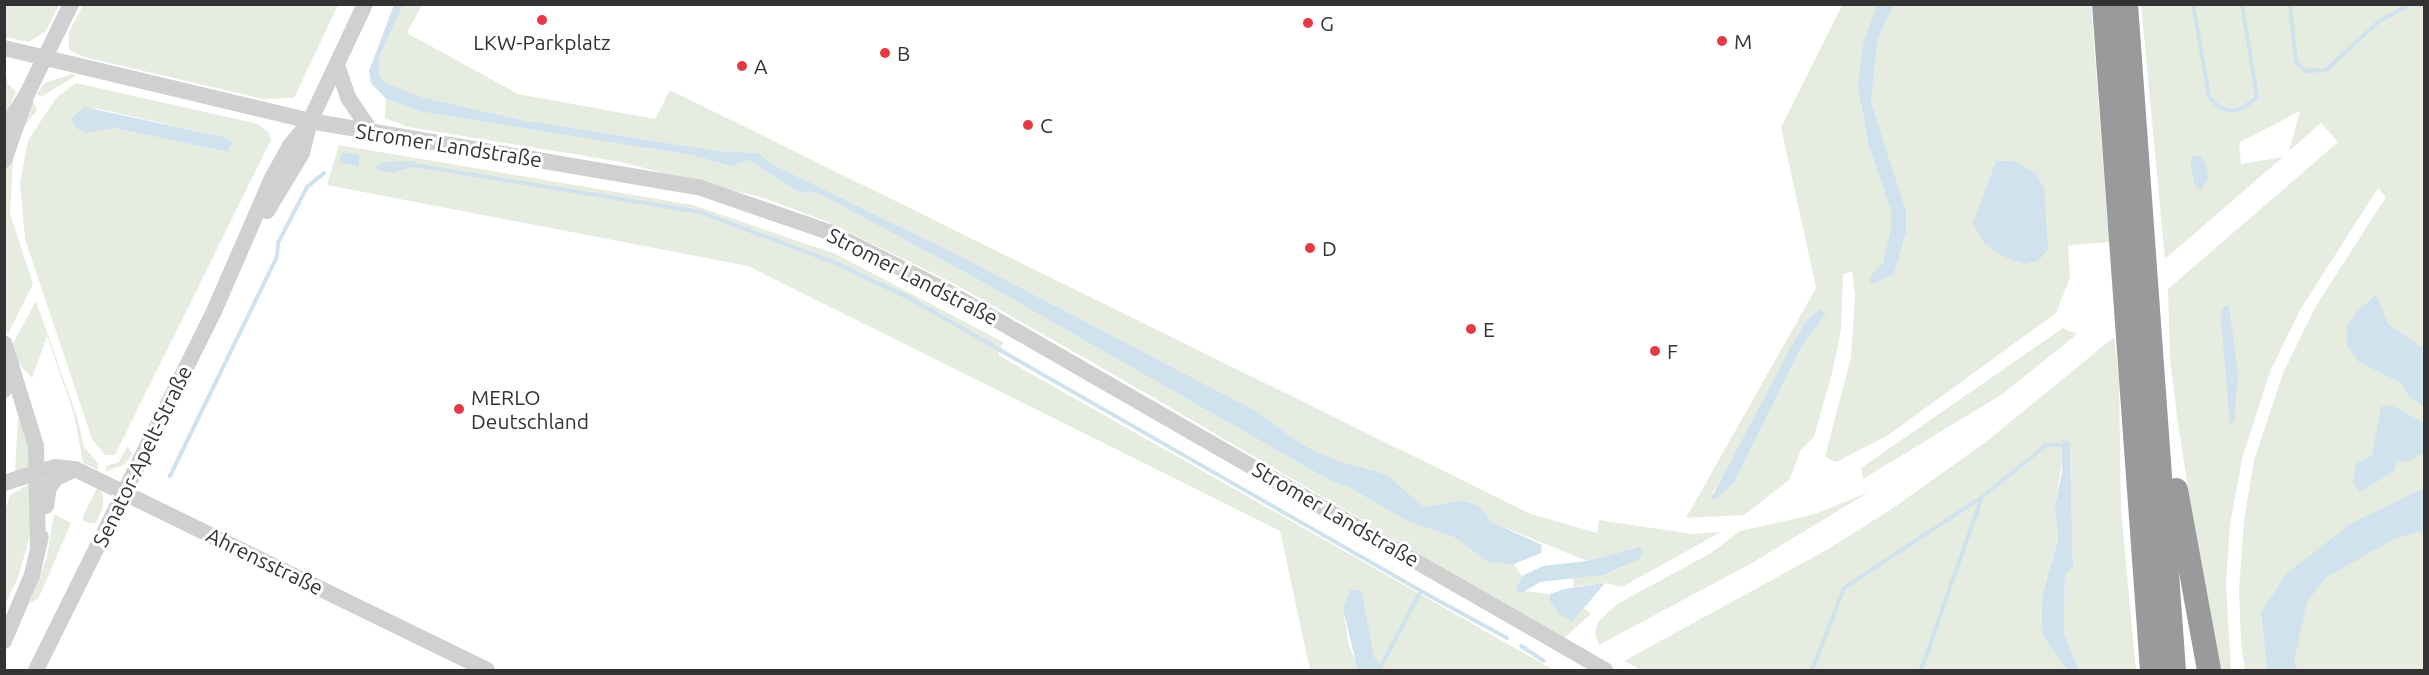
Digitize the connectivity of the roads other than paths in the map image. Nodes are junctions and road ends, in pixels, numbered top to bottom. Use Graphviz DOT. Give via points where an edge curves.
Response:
graph roads {
  1 [pos="71,4"];
  2 [pos="365,4"];
  3 [pos="2104,4"];
  4 [pos="2126,4"];
  5 [pos="4,48"];
  6 [pos="45,58"];
  7 [pos="337,65"];
  8 [pos="27,94"];
  9 [pos="310,121"];
  10 [pos="4,130"];
  11 [pos="372,133"];
  12 [pos="4,160"];
  13 [pos="4,342"];
  14 [pos="10,360"];
  15 [pos="2154,366"];
  16 [pos="4,390"];
  17 [pos="75,470"];
  18 [pos="39,471"];
  19 [pos="4,483"];
  20 [pos="125,491"];
  21 [pos="38,546"];
  22 [pos="4,640"];
  23 [pos="36,670"];
  24 [pos="487,670"];
  25 [pos="1605,670"];
  26 [pos="2152,670"];
  27 [pos="2175,670"];
  28 [pos="2209,670"];
  1 -- 6 [label="street"];
  2 -- 7 [label="street, Senator-Apelt-Straße"];
  3 -- 26 [label="highway"];
  4 -- 15 [label="highway"];
  5 -- 6 [label="street, Stromer Landstraße"];
  6 -- 8 [label="street"];
  6 -- 9 [label="street, Stromer Landstraße"];
  7 -- 9 [label="street, Senator-Apelt-Straße"];
  7 -- 11 [label="street" via="349,99"];
  8 -- 10 [label="street"];
  8 -- 12 [label="street"];
  9 -- 11 [label="street, Stromer Landstraße"];
  9 -- 20 [label="street, Senator-Apelt-Straße" via="284,155"];
  11 -- 25 [label="street, Stromer Landstraße" via="701,188 829,232 953,294"];
  13 -- 14 [label="street"];
  14 -- 16 [label="street"];
  14 -- 18 [label="street" via="31,424"];
  15 -- 27 [label="highway"];
  15 -- 28 [label="highway"];
  17 -- 18 [label="street, Ahrensstraße" via="55,467"];
  17 -- 20 [label="street, Ahrensstraße"];
  17 -- 21 [label="street" via="56,478 50,488"];
  18 -- 19 [label="street, Ahrensstraße"];
  18 -- 21 [label="street"];
  20 -- 23 [label="street, Senator-Apelt-Straße"];
  20 -- 24 [label="street, Ahrensstraße"];
  21 -- 22 [label="street" via="32,575"];
}
